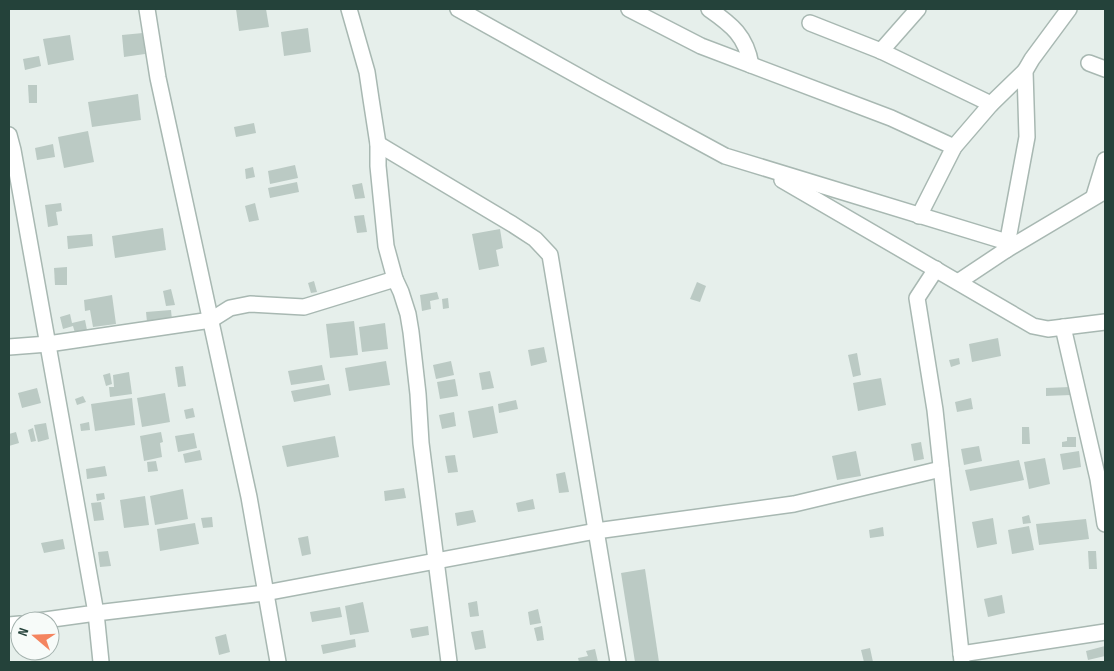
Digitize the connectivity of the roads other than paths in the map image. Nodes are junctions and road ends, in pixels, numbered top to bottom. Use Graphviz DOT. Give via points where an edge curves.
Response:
graph roads {
  1 [pos="147,9"];
  2 [pos="349,9"];
  3 [pos="458,9"];
  4 [pos="629,9"];
  5 [pos="710,9"];
  6 [pos="918,9"];
  7 [pos="1067,10"];
  8 [pos="810,23"];
  9 [pos="881,51"];
  10 [pos="1089,63"];
  11 [pos="751,65"];
  12 [pos="1105,69"];
  13 [pos="1025,71"];
  14 [pos="991,104"];
  15 [pos="9,135"];
  16 [pos="378,144"];
  17 [pos="954,147"];
  18 [pos="1105,160"];
  19 [pos="758,166"];
  20 [pos="1100,193"];
  21 [pos="919,216"];
  22 [pos="1007,245"];
  23 [pos="936,269"];
  24 [pos="395,279"];
  25 [pos="958,282"];
  26 [pos="211,320"];
  27 [pos="1105,322"];
  28 [pos="1064,327"];
  29 [pos="48,344"];
  30 [pos="9,347"];
  31 [pos="941,469"];
  32 [pos="1102,478"];
  33 [pos="1105,524"];
  34 [pos="596,531"];
  35 [pos="435,561"];
  36 [pos="265,593"];
  37 [pos="96,612"];
  38 [pos="60,618"];
  39 [pos="1105,632"];
  40 [pos="962,658"];
  41 [pos="101,662"];
  42 [pos="278,662"];
  43 [pos="449,662"];
  44 [pos="618,662"];
  1 -- 26 [label="street" via="158,78"];
  2 -- 16 [label="street" via="367,72"];
  3 -- 19 [label="street" via="724,156"];
  4 -- 11 [label="street" via="701,46"];
  5 -- 11 [label="street" via="734,27 748,52"];
  6 -- 9 [label="street"];
  7 -- 13 [label="street"];
  8 -- 9 [label="street"];
  9 -- 14 [label="street"];
  10 -- 12 [label="street"];
  11 -- 17 [label="street" via="890,118"];
  13 -- 14 [label="street"];
  13 -- 22 [label="street" via="1027,137"];
  14 -- 17 [label="street"];
  15 -- 29 [label="street"];
  16 -- 24 [label="street" via="386,246"];
  16 -- 34 [label="street" via="520,229 550,255"];
  17 -- 21 [label="street"];
  18 -- 20 [label="street"];
  19 -- 21 [label="street"];
  19 -- 23 [label="street"];
  20 -- 22 [label="street"];
  21 -- 22 [label="street"];
  22 -- 25 [label="street"];
  23 -- 25 [label="street"];
  23 -- 31 [label="street" via="916,298 935,410"];
  24 -- 26 [label="street" via="304,307 250,304 230,308"];
  24 -- 35 [label="street" via="405,301 411,332"];
  25 -- 28 [label="street" via="1033,326 1048,329"];
  26 -- 29 [label="street"];
  26 -- 36 [label="street" via="249,496"];
  27 -- 28 [label="street"];
  28 -- 32 [label="street"];
  29 -- 30 [label="street"];
  29 -- 37 [label="street"];
  31 -- 34 [label="street" via="794,504"];
  31 -- 40 [label="street"];
  32 -- 33 [label="street"];
  34 -- 35 [label="street"];
  34 -- 44 [label="street"];
  35 -- 36 [label="street"];
  35 -- 43 [label="street"];
  36 -- 37 [label="street"];
  36 -- 42 [label="street"];
  37 -- 38 [label="street"];
  37 -- 41 [label="street"];
  39 -- 40 [label="street"];
}
